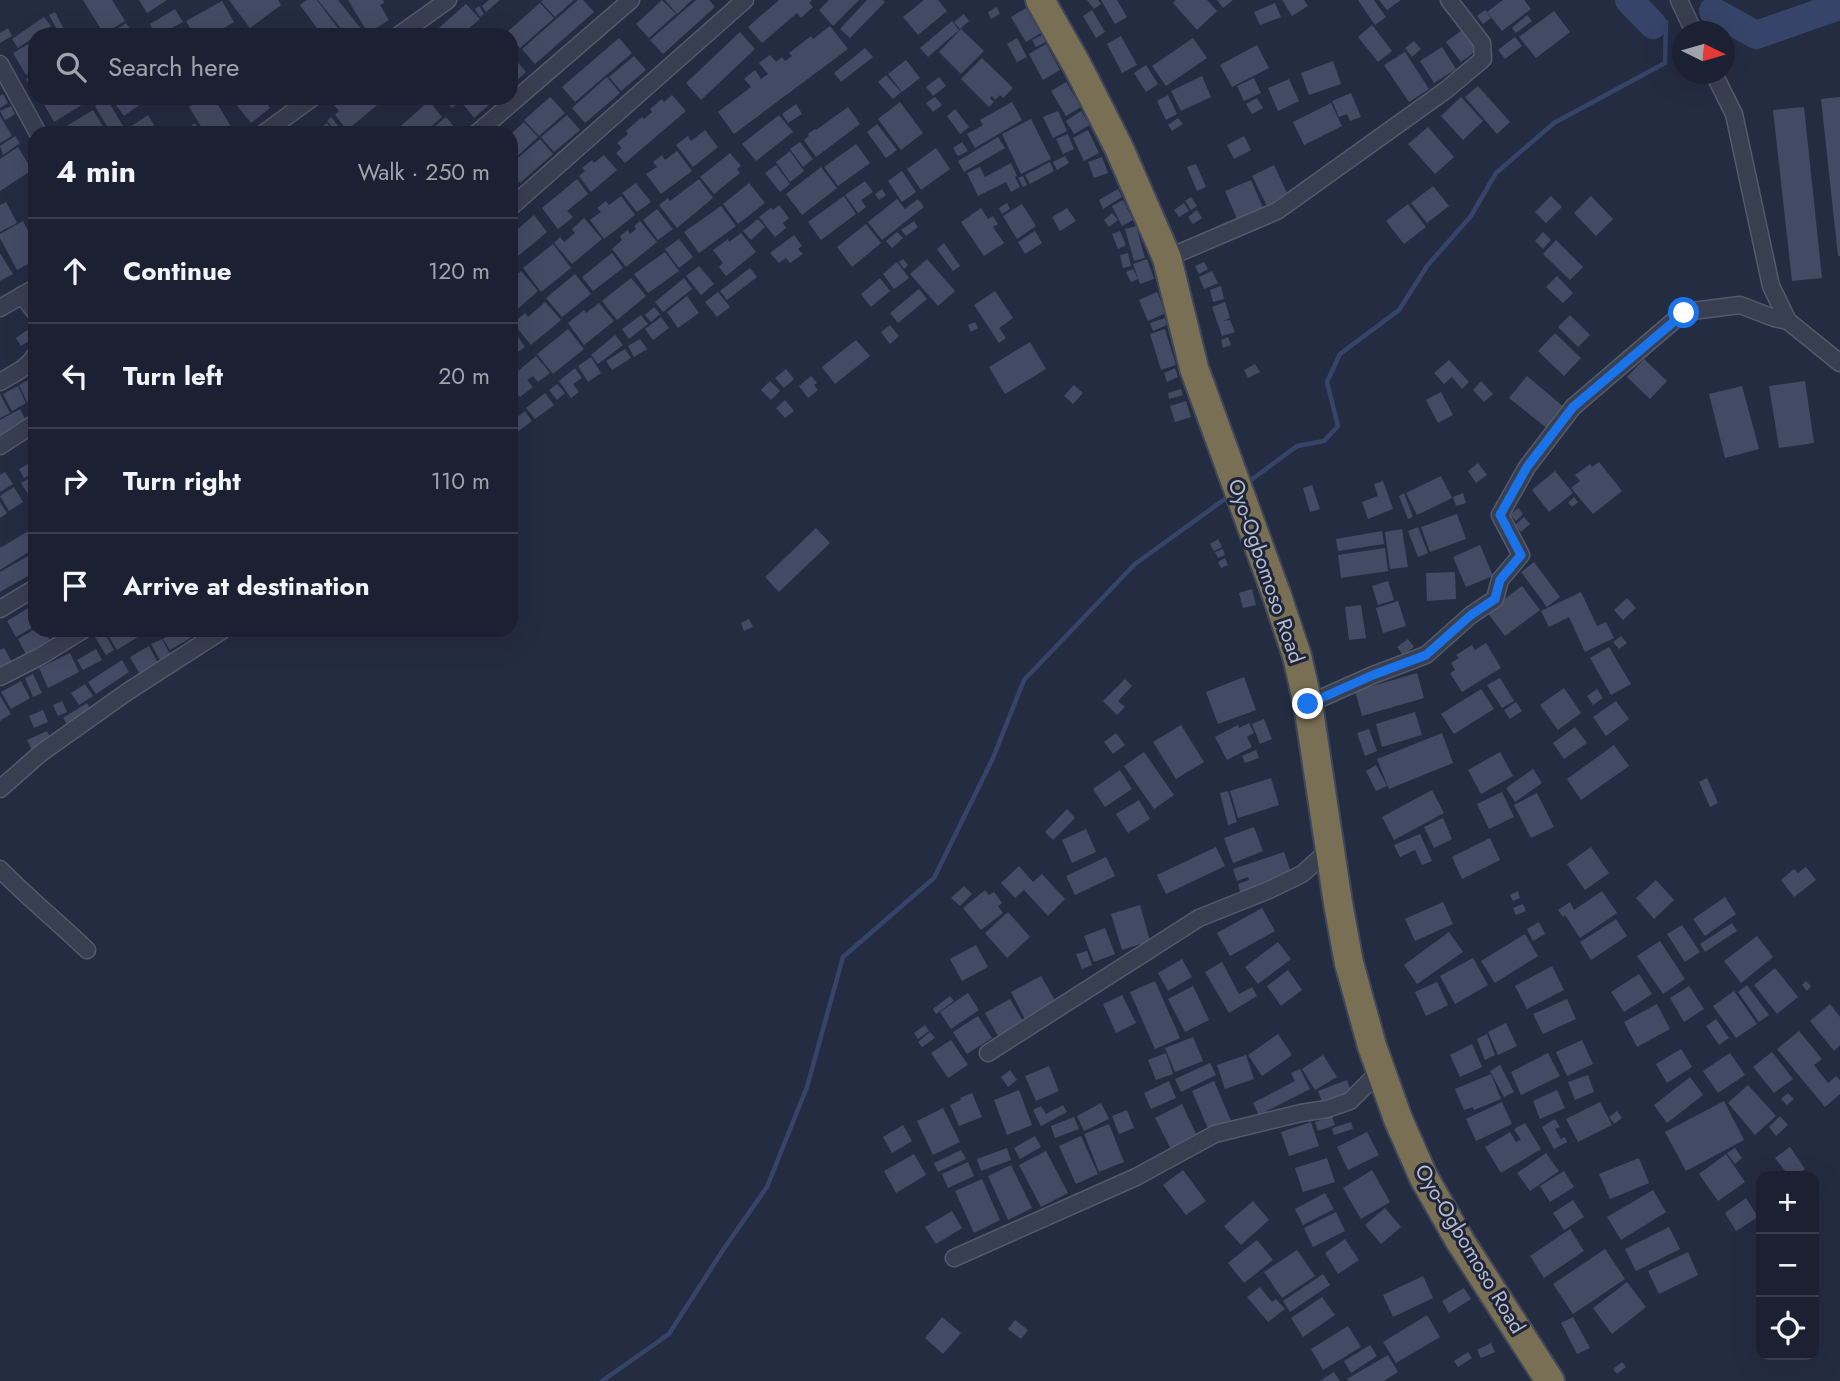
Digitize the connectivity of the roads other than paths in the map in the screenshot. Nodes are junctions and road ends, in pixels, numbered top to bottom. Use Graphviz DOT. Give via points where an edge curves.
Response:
graph roads {
  1 [pos="448,0"];
  2 [pos="631,0"];
  3 [pos="745,0"];
  4 [pos="1040,0"];
  5 [pos="1448,0"];
  6 [pos="1679,0"];
  7 [pos="1689,21"];
  8 [pos="409,28"];
  9 [pos="0,64"];
  10 [pos="1719,84"];
  11 [pos="518,98"];
  12 [pos="302,105"];
  13 [pos="509,105"];
  14 [pos="34,126"];
  15 [pos="274,126"];
  16 [pos="485,126"];
  17 [pos="518,201"];
  18 [pos="1167,258"];
  19 [pos="28,291"];
  20 [pos="0,307"];
  21 [pos="1788,321"];
  22 [pos="1840,363"];
  23 [pos="28,364"];
  24 [pos="0,382"];
  25 [pos="28,428"];
  26 [pos="0,446"];
  27 [pos="28,592"];
  28 [pos="0,609"];
  29 [pos="72,637"];
  30 [pos="212,637"];
  31 [pos="0,677"];
  32 [pos="1308,704"];
  33 [pos="0,789"];
  34 [pos="1330,849"];
  35 [pos="0,869"];
  36 [pos="87,950"];
  37 [pos="988,1053"];
  38 [pos="1381,1070"];
  39 [pos="954,1258"];
  40 [pos="1550,1381"];
  1 -- 8 [label="street"];
  2 -- 11 [label="street"];
  3 -- 17 [label="street"];
  4 -- 18 [label="highway, Oyo-Ogbomoso Road" via="1119,148"];
  5 -- 18 [label="street" via="1482,43 1483,59 1277,211"];
  6 -- 7 [label="street"];
  9 -- 14 [label="street"];
  10 -- 21 [label="street" via="1734,114 1771,286"];
  12 -- 15 [label="street"];
  13 -- 16 [label="street"];
  18 -- 32 [label="highway, Oyo-Ogbomoso Road" via="1194,368 1277,596"];
  19 -- 20 [label="street"];
  21 -- 22 [label="street"];
  21 -- 32 [label="street" via="1740,305 1684,313 1573,407 1527,467 1500,515 1521,555 1500,580 1495,599 1426,655"];
  23 -- 24 [label="street"];
  25 -- 26 [label="street"];
  27 -- 28 [label="street"];
  29 -- 31 [label="street"];
  30 -- 33 [label="street" via="127,692"];
  32 -- 34 [label="highway, Oyo-Ogbomoso Road"];
  34 -- 37 [label="street" via="1302,874 1199,918"];
  34 -- 38 [label="highway, Oyo-Ogbomoso Road" via="1349,963"];
  35 -- 36 [label="street"];
  38 -- 39 [label="street" via="1350,1101 1215,1134 1136,1177"];
  38 -- 40 [label="highway, Oyo-Ogbomoso Road" via="1424,1178"];
}
